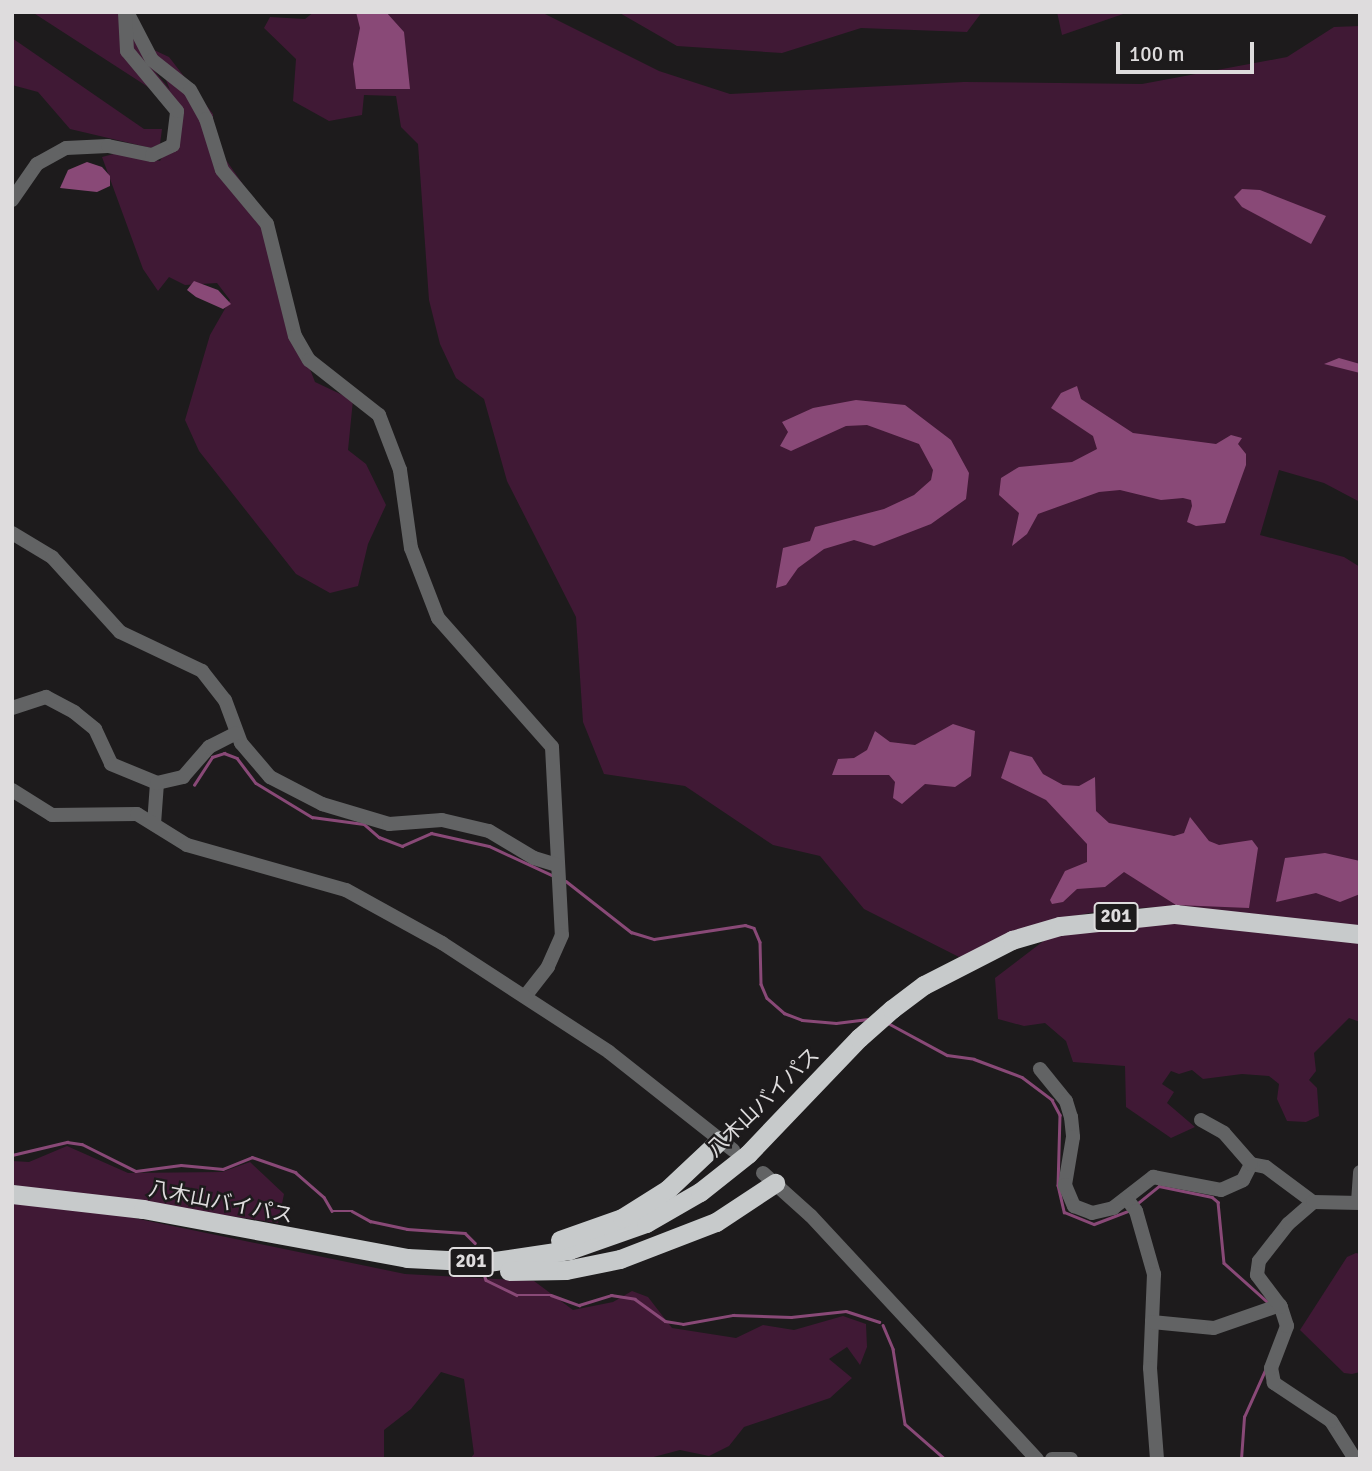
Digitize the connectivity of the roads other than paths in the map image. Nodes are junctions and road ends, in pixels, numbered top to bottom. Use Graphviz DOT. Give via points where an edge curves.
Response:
graph roads {
  1 [pos="126,12"];
  2 [pos="12,200"];
  3 [pos="12,533"];
  4 [pos="12,708"];
  5 [pos="236,733"];
  6 [pos="157,783"];
  7 [pos="12,790"];
  8 [pos="154,824"];
  9 [pos="557,865"];
  10 [pos="1360,934"];
  11 [pos="525,996"];
  12 [pos="1040,1069"];
  13 [pos="1200,1120"];
  14 [pos="726,1145"];
  15 [pos="1251,1164"];
  16 [pos="1360,1172"];
  17 [pos="769,1179"];
  18 [pos="12,1194"];
  19 [pos="1313,1202"];
  20 [pos="1359,1202"];
  21 [pos="1130,1203"];
  22 [pos="407,1258"];
  23 [pos="460,1262"];
  24 [pos="1275,1307"];
  25 [pos="1152,1322"];
  26 [pos="1037,1459"];
  27 [pos="1052,1459"];
  28 [pos="1071,1459"];
  29 [pos="1157,1459"];
  30 [pos="1355,1459"];
  1 -- 2 [label="street" via="127,51 177,111 173,145 152,155 108,146 66,148 37,164"];
  1 -- 9 [label="street" via="152,60 190,90 206,119 222,170 267,224 295,337 309,360 379,415 400,470 411,548 438,618 552,747"];
  3 -- 5 [label="street" via="52,557 120,632 202,671 225,700"];
  4 -- 6 [label="street" via="46,697 55,701 95,729 111,764"];
  5 -- 6 [label="street" via="209,747 183,777"];
  5 -- 9 [label="street" via="270,777 322,804 396,825 442,820 489,831 534,858"];
  6 -- 8 [label="street"];
  7 -- 8 [label="street" via="52,815 86,817 121,811"];
  8 -- 11 [label="street" via="197,848 346,890"];
  9 -- 11 [label="street" via="559,948"];
  10 -- 23 [label="highway, 八木山バイパス / 201" via="1175,914 1060,926 977,955 892,1009 748,1154 700,1192 646,1223 569,1250"];
  11 -- 14 [label="street" via="609,1052"];
  12 -- 21 [label="street" via="1066,1101 1071,1117 1073,1137 1065,1185 1074,1206 1093,1213"];
  13 -- 15 [label="street" via="1224,1133"];
  14 -- 22 [label="highway" via="622,1218 520,1250"];
  15 -- 19 [label="street" via="1266,1167"];
  15 -- 21 [label="street" via="1243,1180 1221,1190 1153,1177"];
  16 -- 20 [label="street"];
  17 -- 23 [label="highway" via="716,1222 620,1259 566,1270 513,1271 475,1270"];
  17 -- 26 [label="street" via="811,1216"];
  18 -- 22 [label="highway, 八木山バイパス / 201" via="143,1209"];
  19 -- 20 [label="street"];
  19 -- 24 [label="street" via="1288,1224 1259,1261 1257,1275"];
  21 -- 25 [label="street" via="1154,1274"];
  22 -- 23 [label="highway, 八木山バイパス / 201"];
  24 -- 25 [label="street" via="1214,1328"];
  24 -- 30 [label="street" via="1287,1326 1271,1368 1273,1383 1331,1422"];
  25 -- 29 [label="street"];
  27 -- 28 [label="street"];
}
